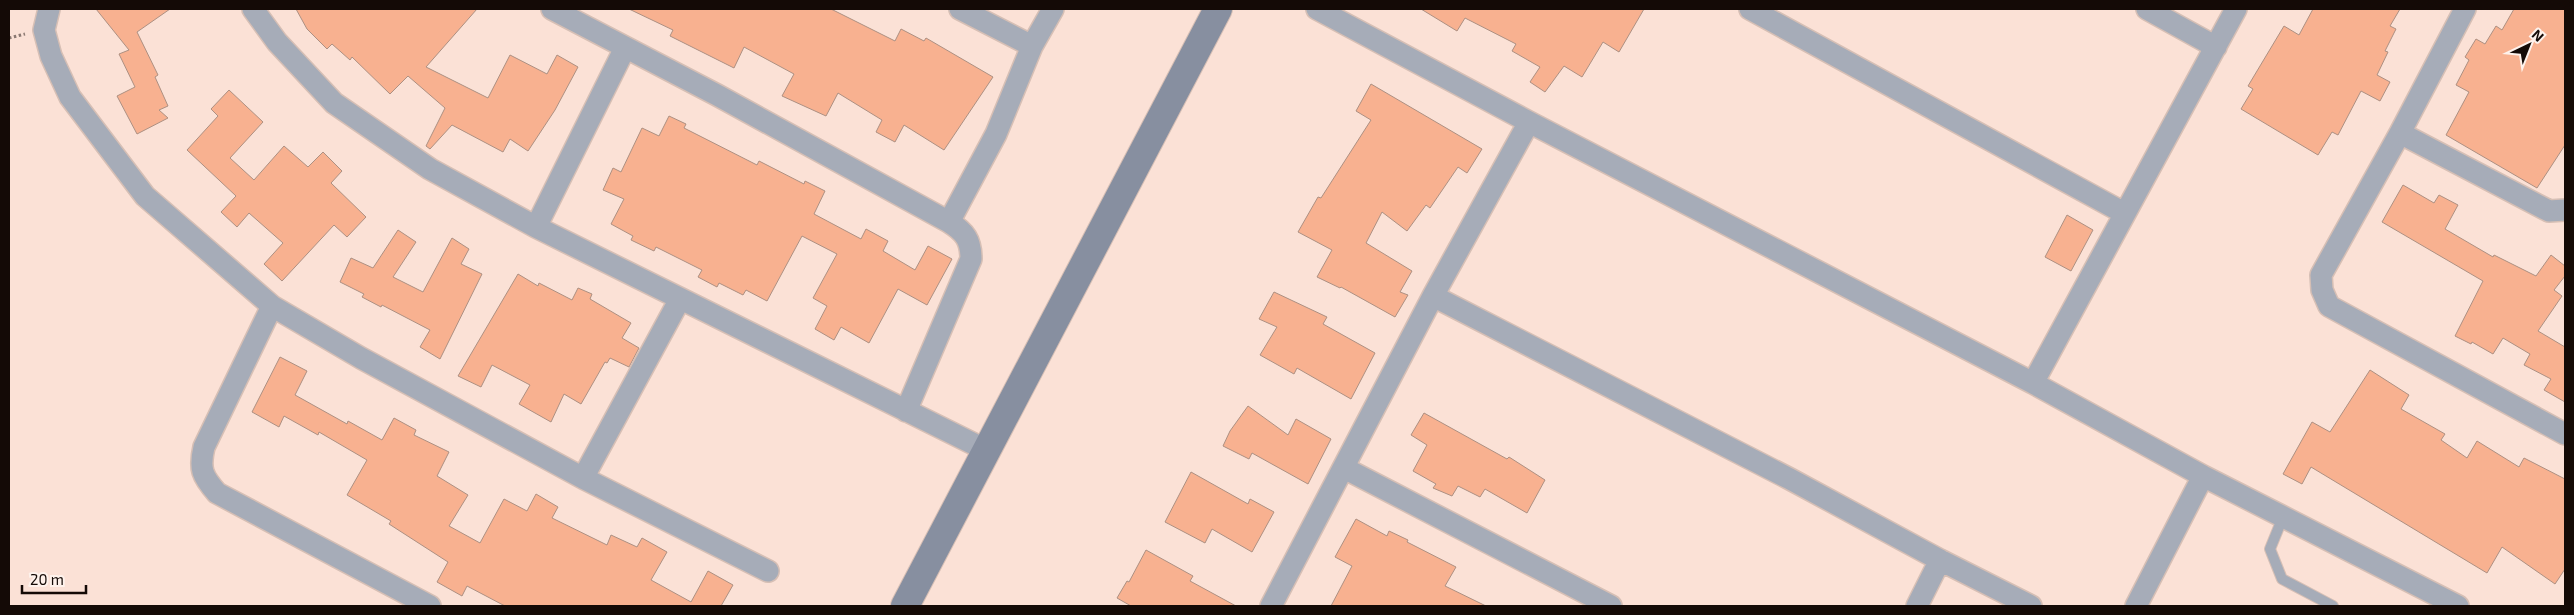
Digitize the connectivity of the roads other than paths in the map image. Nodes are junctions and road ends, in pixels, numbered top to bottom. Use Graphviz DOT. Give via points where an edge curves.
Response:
graph roads {
  1 [pos="49,9"];
  2 [pos="253,9"];
  3 [pos="552,9"];
  4 [pos="960,9"];
  5 [pos="1053,9"];
  6 [pos="1218,9"];
  7 [pos="1317,9"];
  8 [pos="1750,9"];
  9 [pos="2147,9"];
  10 [pos="2236,9"];
  11 [pos="2465,9"];
  12 [pos="1032,46"];
  13 [pos="2216,47"];
  14 [pos="625,48"];
  15 [pos="1529,122"];
  16 [pos="2400,133"];
  17 [pos="2565,210"];
  18 [pos="2124,213"];
  19 [pos="950,222"];
  20 [pos="536,226"];
  21 [pos="1433,296"];
  22 [pos="680,299"];
  23 [pos="272,306"];
  24 [pos="2033,383"];
  25 [pos="906,411"];
  26 [pos="2565,434"];
  27 [pos="988,451"];
  28 [pos="1344,468"];
  29 [pos="2203,476"];
  30 [pos="584,478"];
  31 [pos="2282,517"];
  32 [pos="1940,560"];
  33 [pos="768,571"];
  34 [pos="430,606"];
  35 [pos="905,606"];
  36 [pos="1271,606"];
  37 [pos="1611,606"];
  38 [pos="1917,606"];
  39 [pos="2031,606"];
  40 [pos="2136,606"];
  41 [pos="2333,606"];
  42 [pos="2458,606"];
  1 -- 23 [label="street" via="44,30 51,56 70,97 145,196"];
  2 -- 20 [label="street" via="277,42 334,103 430,169"];
  3 -- 14 [label="street"];
  4 -- 12 [label="street"];
  5 -- 12 [label="street"];
  6 -- 27 [label="street"];
  7 -- 15 [label="street"];
  8 -- 18 [label="street"];
  9 -- 13 [label="street"];
  10 -- 13 [label="street"];
  11 -- 16 [label="street"];
  12 -- 19 [label="street" via="996,134"];
  13 -- 18 [label="street"];
  14 -- 19 [label="street"];
  14 -- 20 [label="street"];
  15 -- 21 [label="street"];
  15 -- 24 [label="street"];
  16 -- 17 [label="street" via="2549,211"];
  16 -- 26 [label="street" via="2321,275 2322,290 2329,306"];
  18 -- 24 [label="street"];
  19 -- 25 [label="street" via="967,236 972,259"];
  20 -- 22 [label="street"];
  21 -- 28 [label="street"];
  21 -- 32 [label="street" via="1790,479"];
  22 -- 25 [label="street"];
  22 -- 30 [label="street"];
  23 -- 30 [label="street" via="361,358"];
  23 -- 34 [label="street" via="204,447 200,464 206,480 217,493"];
  24 -- 29 [label="street"];
  25 -- 27 [label="street"];
  27 -- 35 [label="street"];
  28 -- 36 [label="street"];
  28 -- 37 [label="street"];
  29 -- 31 [label="street"];
  29 -- 40 [label="street"];
  30 -- 33 [label="street"];
  31 -- 41 [label="lane" via="2270,549 2282,579"];
  31 -- 42 [label="street"];
  32 -- 38 [label="street"];
  32 -- 39 [label="street"];
}
